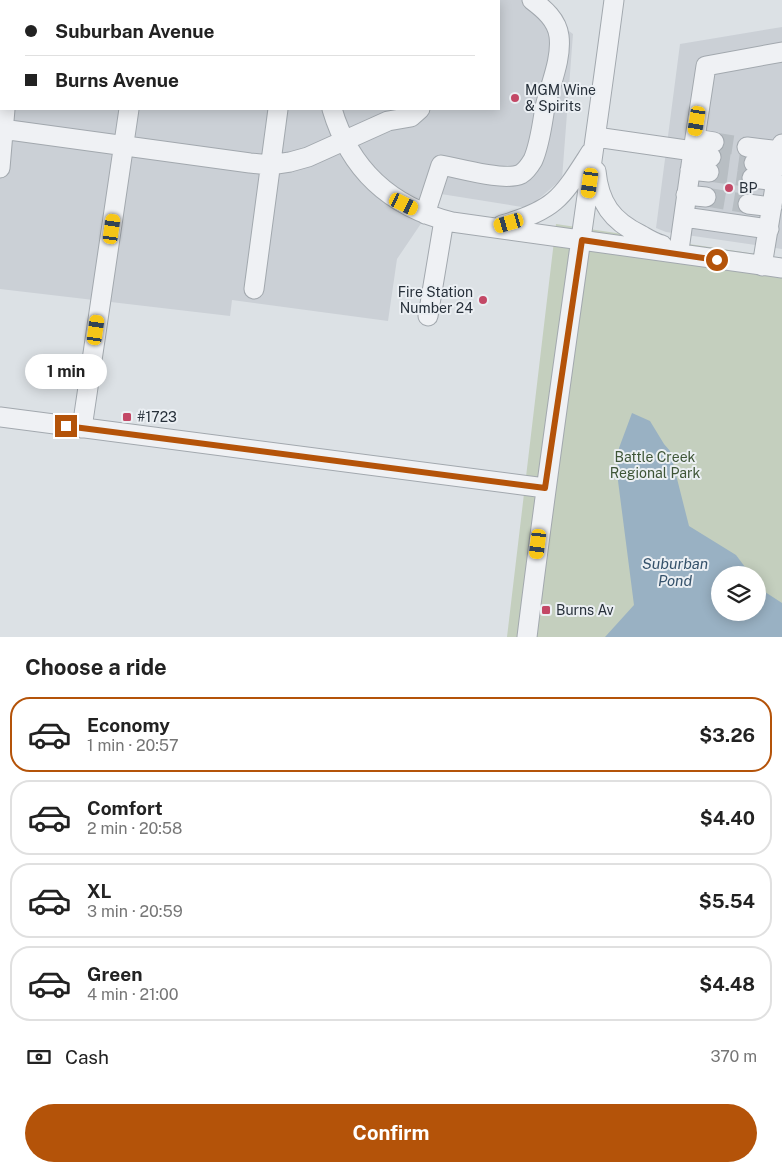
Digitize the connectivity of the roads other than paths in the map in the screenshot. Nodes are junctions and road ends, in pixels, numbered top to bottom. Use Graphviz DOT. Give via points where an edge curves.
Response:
graph roads {
  1 [pos="532,0"];
  2 [pos="614,0"];
  3 [pos="782,52"];
  4 [pos="5,110"];
  5 [pos="129,110"];
  6 [pos="278,110"];
  7 [pos="332,110"];
  8 [pos="419,110"];
  9 [pos="387,115"];
  10 [pos="2,129"];
  11 [pos="344,140"];
  12 [pos="595,142"];
  13 [pos="124,146"];
  14 [pos="692,153"];
  15 [pos="711,157"];
  16 [pos="779,161"];
  17 [pos="270,164"];
  18 [pos="0,168"];
  19 [pos="686,195"];
  20 [pos="706,197"];
  21 [pos="748,204"];
  22 [pos="772,207"];
  23 [pos="425,214"];
  24 [pos="684,217"];
  25 [pos="444,220"];
  26 [pos="494,228"];
  27 [pos="769,229"];
  28 [pos="582,240"];
  29 [pos="679,250"];
  30 [pos="702,257"];
  31 [pos="762,266"];
  32 [pos="782,268"];
  33 [pos="254,289"];
  34 [pos="428,316"];
  35 [pos="0,417"];
  36 [pos="82,428"];
  37 [pos="545,488"];
  38 [pos="527,637"];
  1 -- 23 [label="street" via="554,22 560,50 532,161 527,169 511,177 441,165"];
  2 -- 12 [label="street"];
  3 -- 14 [label="street" via="706,66"];
  4 -- 10 [label="street"];
  5 -- 13 [label="street"];
  6 -- 17 [label="street"];
  7 -- 11 [label="street"];
  8 -- 9 [label="street" via="411,116"];
  9 -- 11 [label="street"];
  10 -- 13 [label="street"];
  10 -- 18 [label="street"];
  11 -- 17 [label="street" via="308,157"];
  11 -- 23 [label="street" via="364,171 384,191"];
  12 -- 14 [label="street"];
  12 -- 26 [label="street" via="557,200 534,215"];
  12 -- 28 [label="street"];
  12 -- 29 [label="street" via="598,186 614,218 657,244"];
  13 -- 17 [label="street"];
  13 -- 36 [label="street"];
  14 -- 15 [label="street"];
  14 -- 19 [label="street"];
  16 -- 16 [label="street" via="751,163"];
  16 -- 22 [label="street"];
  17 -- 33 [label="street"];
  19 -- 20 [label="street"];
  19 -- 24 [label="street"];
  21 -- 22 [label="street"];
  22 -- 27 [label="street"];
  23 -- 25 [label="street"];
  24 -- 27 [label="street"];
  24 -- 29 [label="street"];
  25 -- 26 [label="street"];
  25 -- 34 [label="street"];
  26 -- 28 [label="street"];
  27 -- 31 [label="street"];
  28 -- 30 [label="street"];
  28 -- 37 [label="street"];
  29 -- 30 [label="street"];
  30 -- 31 [label="street"];
  31 -- 32 [label="street"];
  35 -- 36 [label="street"];
  36 -- 37 [label="street"];
  37 -- 38 [label="street"];
}
